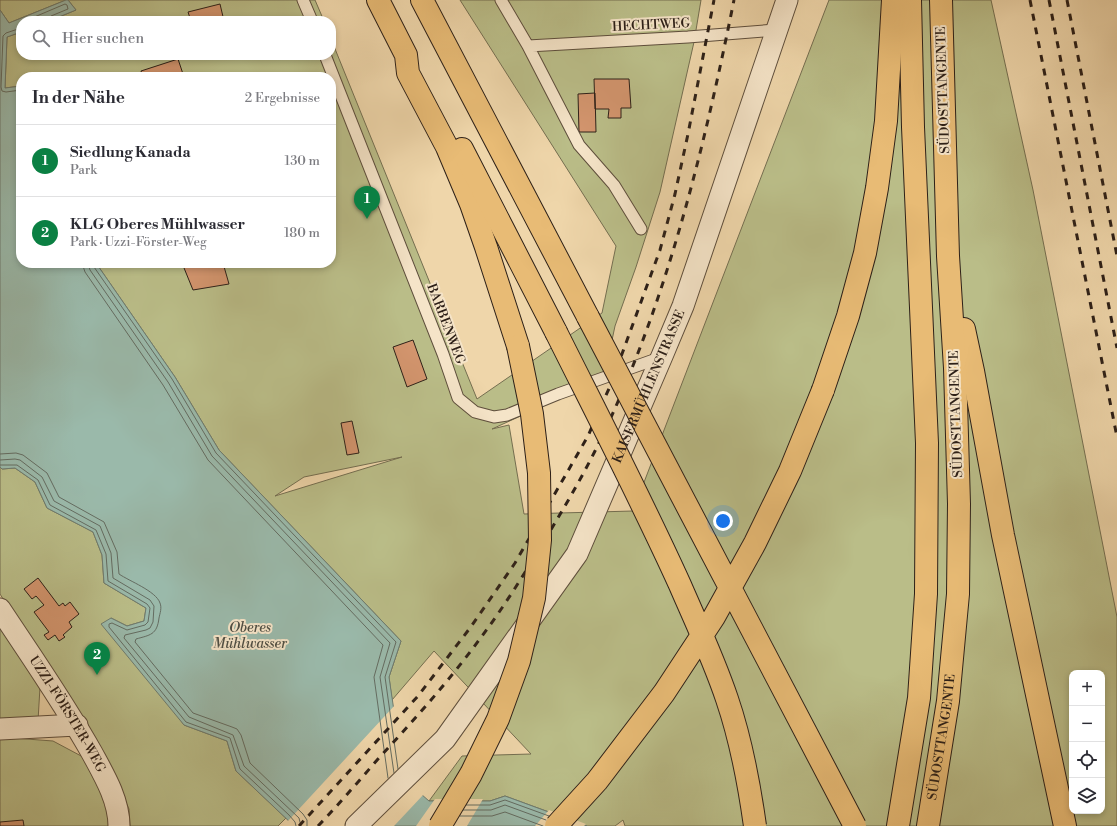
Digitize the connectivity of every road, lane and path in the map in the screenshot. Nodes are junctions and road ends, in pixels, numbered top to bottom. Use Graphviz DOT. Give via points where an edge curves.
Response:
graph roads {
  1 [pos="303,0"];
  2 [pos="378,0"];
  3 [pos="422,0"];
  4 [pos="501,0"];
  5 [pos="787,0"];
  6 [pos="893,0"];
  7 [pos="910,0"];
  8 [pos="941,0"];
  9 [pos="310,16"];
  10 [pos="776,30"];
  11 [pos="528,46"];
  12 [pos="406,54"];
  13 [pos="327,60"];
  14 [pos="332,72"];
  15 [pos="336,83"];
  16 [pos="641,229"];
  17 [pos="948,256"];
  18 [pos="662,356"];
  19 [pos="0,609"];
  20 [pos="77,725"];
  21 [pos="0,730"];
  22 [pos="119,826"];
  23 [pos="356,826"];
  24 [pos="440,826"];
  25 [pos="556,826"];
  26 [pos="755,826"];
  27 [pos="855,826"];
  28 [pos="898,826"];
  29 [pos="928,826"];
  30 [pos="1065,826"];
  1 -- 9 [label="lane"];
  2 -- 12 [label="highway"];
  3 -- 27 [label="highway, bridge"];
  4 -- 11 [label="lane"];
  5 -- 10 [label="street, KAISERMÜHLENSTRASSE"];
  6 -- 25 [label="highway, bridge" via="886,121 877,188 865,253 850,309 823,390 787,477 755,543 714,617 664,693 597,781"];
  7 -- 28 [label="highway" via="927,443 926,594 919,698"];
  8 -- 17 [label="highway, SÜDOSTTANGENTE"];
  10 -- 11 [label="lane, HECHTWEG"];
  10 -- 18 [label="street, KAISERMÜHLENSTRASSE" via="683,306"];
  11 -- 16 [label="lane" via="579,145 614,185"];
  12 -- 24 [label="highway, bridge" via="408,73 447,147 470,204 518,346 532,414 539,473 540,540 534,598 519,661 498,719 471,774"];
  12 -- 26 [label="highway, bridge" via="420,68 664,549 707,646 727,700 741,747"];
  13 -- 14 [label="lane, BARBENWEG"];
  15 -- 18 [label="lane, BARBENWEG" via="458,398 475,412 494,416 507,415"];
  17 -- 29 [label="highway, SÜDOSTTANGENTE" via="956,368 958,594 948,701"];
  17 -- 30 [label="highway" via="973,371 1003,535"];
  18 -- 23 [label="street, KAISERMÜHLENSTRASSE" via="577,554 445,739"];
  19 -- 20 [label="street, UZZI-FÖRSTER-WEG"];
  20 -- 21 [label="street"];
  20 -- 22 [label="street, UZZI-FÖRSTER-WEG" via="104,774 119,812"];
}
